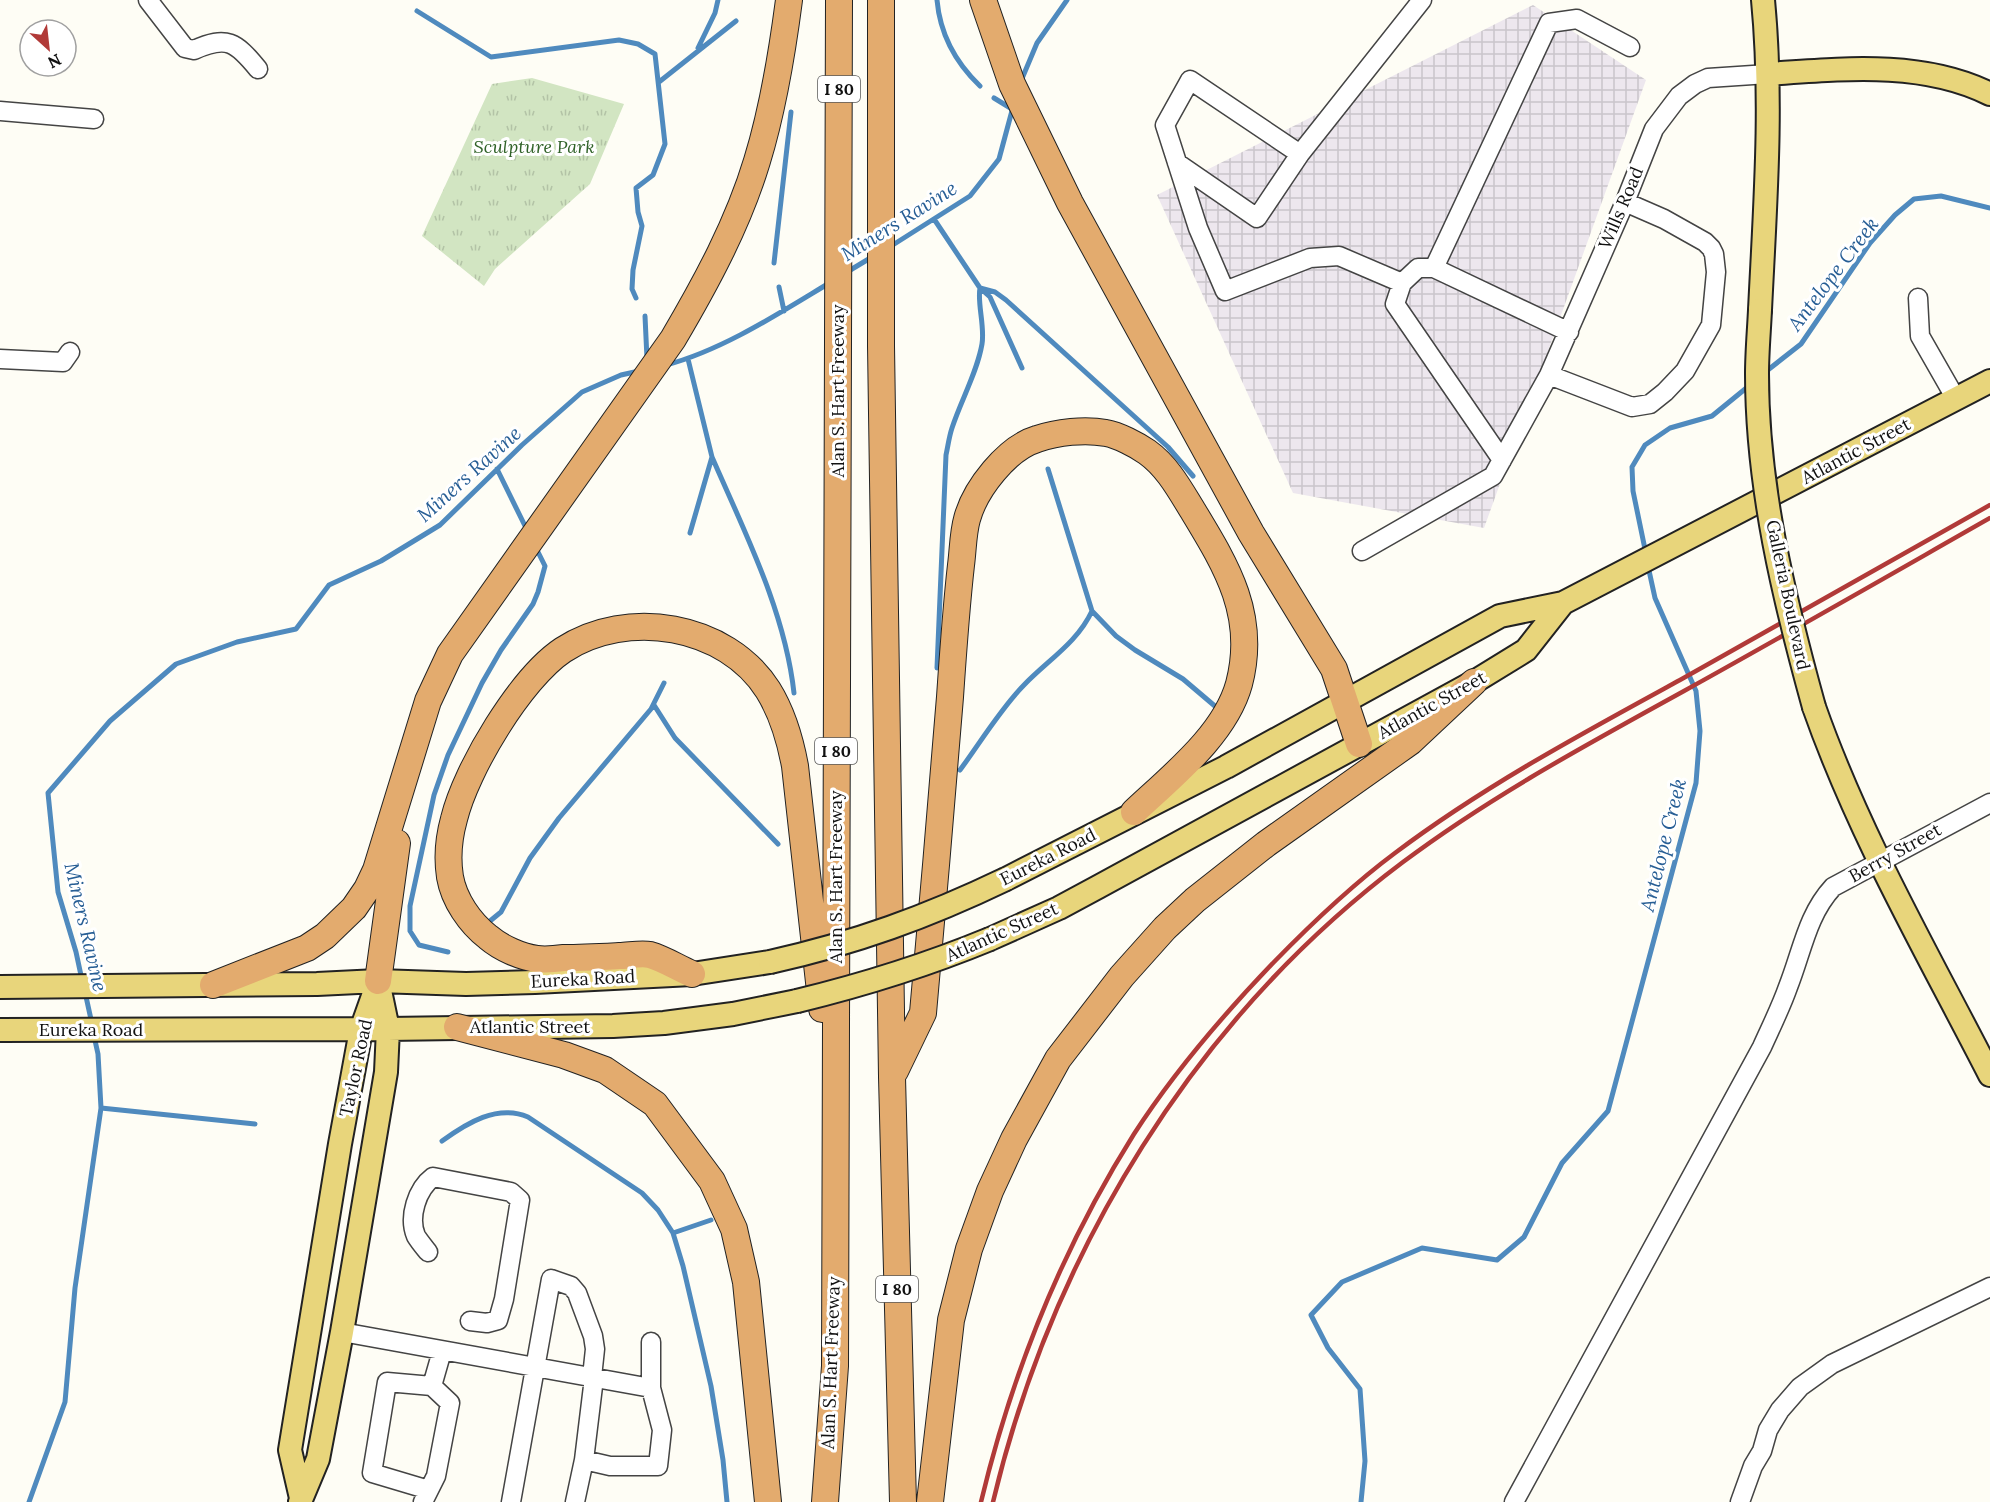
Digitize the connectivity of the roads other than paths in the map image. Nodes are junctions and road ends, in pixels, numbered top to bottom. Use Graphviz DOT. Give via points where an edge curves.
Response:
graph roads {
  1 [pos="148,0"];
  2 [pos="789,0"];
  3 [pos="839,0"];
  4 [pos="881,0"];
  5 [pos="983,0"];
  6 [pos="1422,0"];
  7 [pos="1763,0"];
  8 [pos="1630,47"];
  9 [pos="258,69"];
  10 [pos="1768,74"];
  11 [pos="1990,94"];
  12 [pos="0,111"];
  13 [pos="94,119"];
  14 [pos="1300,154"];
  15 [pos="1177,163"];
  16 [pos="1625,201"];
  17 [pos="1434,268"];
  18 [pos="1402,283"];
  19 [pos="1918,298"];
  20 [pos="1569,332"];
  21 [pos="70,352"];
  22 [pos="0,359"];
  23 [pos="1549,375"];
  24 [pos="1990,381"];
  25 [pos="1956,399"];
  26 [pos="1502,460"];
  27 [pos="1362,551"];
  28 [pos="1563,603"];
  29 [pos="1474,682"];
  30 [pos="1345,700"];
  31 [pos="1359,744"];
  32 [pos="407,765"];
  33 [pos="1990,803"];
  34 [pos="1134,812"];
  35 [pos="1881,861"];
  36 [pos="692,974"];
  37 [pos="378,981"];
  38 [pos="213,985"];
  39 [pos="0,987"];
  40 [pos="457,1027"];
  41 [pos="388,1029"];
  42 [pos="9,1030"];
  43 [pos="361,1030"];
  44 [pos="1990,1075"];
  45 [pos="892,1077"];
  46 [pos="835,1134"];
  47 [pos="428,1252"];
  48 [pos="1990,1287"];
  49 [pos="470,1321"];
  50 [pos="342,1332"];
  51 [pos="651,1342"];
  52 [pos="442,1351"];
  53 [pos="536,1368"];
  54 [pos="593,1378"];
  55 [pos="432,1386"];
  56 [pos="651,1388"];
  57 [pos="584,1460"];
  58 [pos="426,1496"];
  59 [pos="304,1501"];
  60 [pos="511,1502"];
  61 [pos="575,1502"];
  62 [pos="768,1502"];
  63 [pos="825,1502"];
  64 [pos="903,1502"];
  65 [pos="930,1502"];
  66 [pos="1515,1502"];
  67 [pos="1740,1502"];
  1 -- 9 [label="street" via="185,48 194,50 213,41 229,43 245,53"];
  2 -- 32 [label="highway" via="774,92 757,162 702,289 673,339 450,654 428,701"];
  3 -- 46 [label="highway, Alan S. Hart Freeway / I 80"];
  4 -- 45 [label="highway, I 80" via="881,346"];
  5 -- 30 [label="highway" via="1012,84 1070,202 1251,533 1334,669"];
  6 -- 14 [label="street"];
  7 -- 10 [label="main road, Galleria Boulevard"];
  8 -- 17 [label="street" via="1577,20 1549,23"];
  10 -- 11 [label="main road, Wills Road" via="1839,70 1920,72 1968,83"];
  10 -- 16 [label="street, Wills Road" via="1708,78 1679,96 1654,129"];
  10 -- 35 [label="main road, Galleria Boulevard, bridge" via="1769,142 1757,374 1773,540 1795,640 1815,707 1833,760"];
  12 -- 13 [label="street"];
  14 -- 15 [label="street" via="1257,219"];
  14 -- 15 [label="street" via="1190,80 1165,125"];
  15 -- 18 [label="street" via="1198,228 1225,291 1310,258 1339,256"];
  16 -- 20 [label="street, Wills Road"];
  16 -- 23 [label="street" via="1711,248 1716,272 1711,325 1685,371 1650,404 1632,407"];
  17 -- 18 [label="street" via="1418,268"];
  17 -- 20 [label="street"];
  18 -- 26 [label="street" via="1395,304"];
  19 -- 25 [label="street" via="1920,336"];
  20 -- 23 [label="street, Wills Road"];
  21 -- 22 [label="street" via="63,362"];
  23 -- 26 [label="street, Wills Road"];
  24 -- 25 [label="main road, Atlantic Street"];
  25 -- 28 [label="main road, Atlantic Street"];
  26 -- 27 [label="street, Wills Road" via="1493,476"];
  28 -- 29 [label="main road, Atlantic Street" via="1526,650"];
  28 -- 30 [label="main road, Atlantic Street" via="1500,616"];
  29 -- 31 [label="main road, Atlantic Street"];
  29 -- 65 [label="highway" via="1410,742 1266,844 1195,900 1122,976 1058,1059 1014,1139 969,1249 951,1320"];
  30 -- 31 [label="highway"];
  30 -- 34 [label="main road, Atlantic Street" via="1226,767"];
  31 -- 40 [label="main road, Atlantic Street, bridge" via="1098,887 990,939 855,987 733,1014 664,1023"];
  32 -- 37 [label="highway"];
  32 -- 38 [label="highway" via="376,870 354,908 307,948"];
  33 -- 35 [label="street, Berry Street"];
  34 -- 36 [label="main road, Eureka Road, bridge" via="1006,879 922,917 862,938 770,962"];
  34 -- 45 [label="highway" via="1204,745 1229,706 1243,659 1241,611 1232,581 1216,550 1169,473 1147,452 1108,433 1035,439 993,472 967,519 923,1013"];
  35 -- 44 [label="main road, Galleria Boulevard"];
  35 -- 66 [label="street, Berry Street" via="1833,887 1812,916 1789,987 1762,1047"];
  36 -- 37 [label="main road, Eureka Road" via="466,984"];
  36 -- 46 [label="highway" via="649,955 538,959 519,954 490,939 477,927 465,912 451,880 454,817 490,739 511,705 545,664 586,637 645,626 668,627 710,640 751,669 781,713 795,766"];
  37 -- 38 [label="main road, Eureka Road"];
  37 -- 41 [label="main road, Taylor Road"];
  37 -- 43 [label="main road, Taylor Road"];
  38 -- 39 [label="main road, Eureka Road"];
  40 -- 41 [label="main road, Atlantic Street"];
  40 -- 62 [label="highway" via="605,1070 655,1104 712,1181 734,1229 746,1282"];
  41 -- 43 [label="main road, Atlantic Street"];
  41 -- 50 [label="main road, Taylor Road" via="386,1072"];
  42 -- 43 [label="main road, Eureka Road"];
  43 -- 59 [label="main road, Taylor Road" via="290,1450"];
  45 -- 64 [label="highway, I 80"];
  46 -- 63 [label="highway, Alan S. Hart Freeway / I 80" via="835,1366"];
  47 -- 49 [label="street" via="416,1235 414,1222 416,1202 424,1184 433,1177 511,1192 520,1200 498,1320"];
  48 -- 67 [label="street" via="1832,1364 1800,1387 1768,1430"];
  50 -- 52 [label="street"];
  50 -- 59 [label="main road, Taylor Road" via="318,1459"];
  51 -- 56 [label="street"];
  52 -- 53 [label="street"];
  52 -- 55 [label="street"];
  53 -- 54 [label="street"];
  53 -- 54 [label="street" via="551,1280 571,1286 577,1293 593,1336"];
  53 -- 60 [label="street"];
  54 -- 56 [label="street"];
  54 -- 57 [label="street"];
  55 -- 58 [label="street" via="450,1404 436,1476"];
  55 -- 58 [label="street" via="387,1382 372,1473"];
  56 -- 57 [label="street" via="662,1430 658,1466 610,1466"];
  57 -- 61 [label="street"];
}
